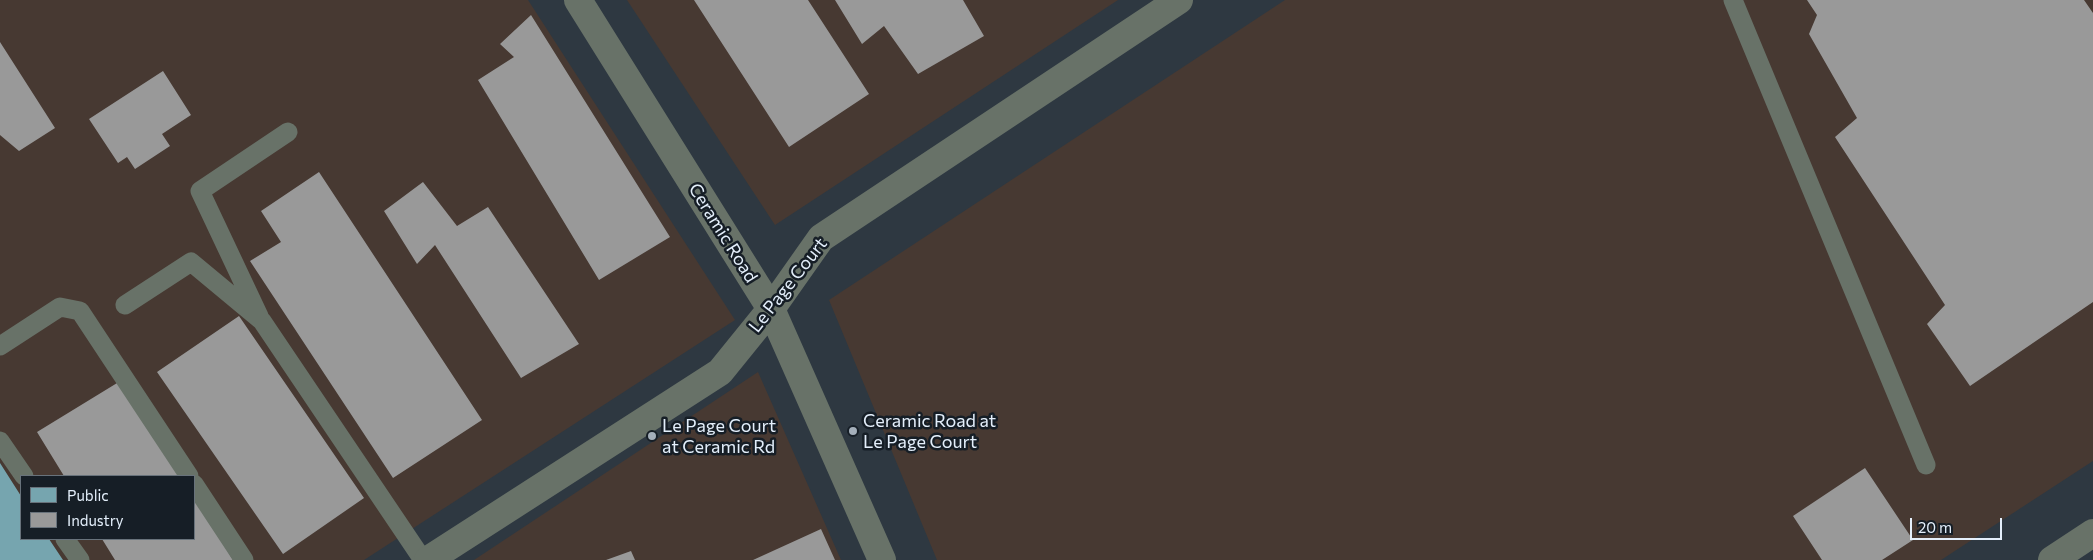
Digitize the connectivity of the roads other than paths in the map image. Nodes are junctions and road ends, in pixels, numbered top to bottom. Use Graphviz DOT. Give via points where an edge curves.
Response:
graph roads {
  1 [pos="578,0"];
  2 [pos="1180,0"];
  3 [pos="1733,0"];
  4 [pos="288,132"];
  5 [pos="125,305"];
  6 [pos="771,309"];
  7 [pos="262,322"];
  8 [pos="0,346"];
  9 [pos="0,441"];
  10 [pos="1926,465"];
  11 [pos="23,475"];
  12 [pos="187,475"];
  13 [pos="195,486"];
  14 [pos="2093,533"];
  15 [pos="66,540"];
  16 [pos="80,560"];
  17 [pos="244,560"];
  18 [pos="422,560"];
  19 [pos="428,560"];
  20 [pos="882,560"];
  21 [pos="2052,560"];
  1 -- 6 [label="street, Ceramic Road"];
  2 -- 6 [label="street, Le Page Court" via="821,238"];
  3 -- 10 [label="lane"];
  4 -- 7 [label="lane" via="200,192"];
  5 -- 7 [label="lane" via="191,262"];
  6 -- 19 [label="street, Le Page Court" via="720,372"];
  6 -- 20 [label="street, Ceramic Road"];
  7 -- 18 [label="lane"];
  8 -- 12 [label="lane" via="60,307 80,311"];
  9 -- 11 [label="lane"];
  13 -- 17 [label="lane"];
  14 -- 21 [label="street"];
  15 -- 16 [label="lane"];
}
